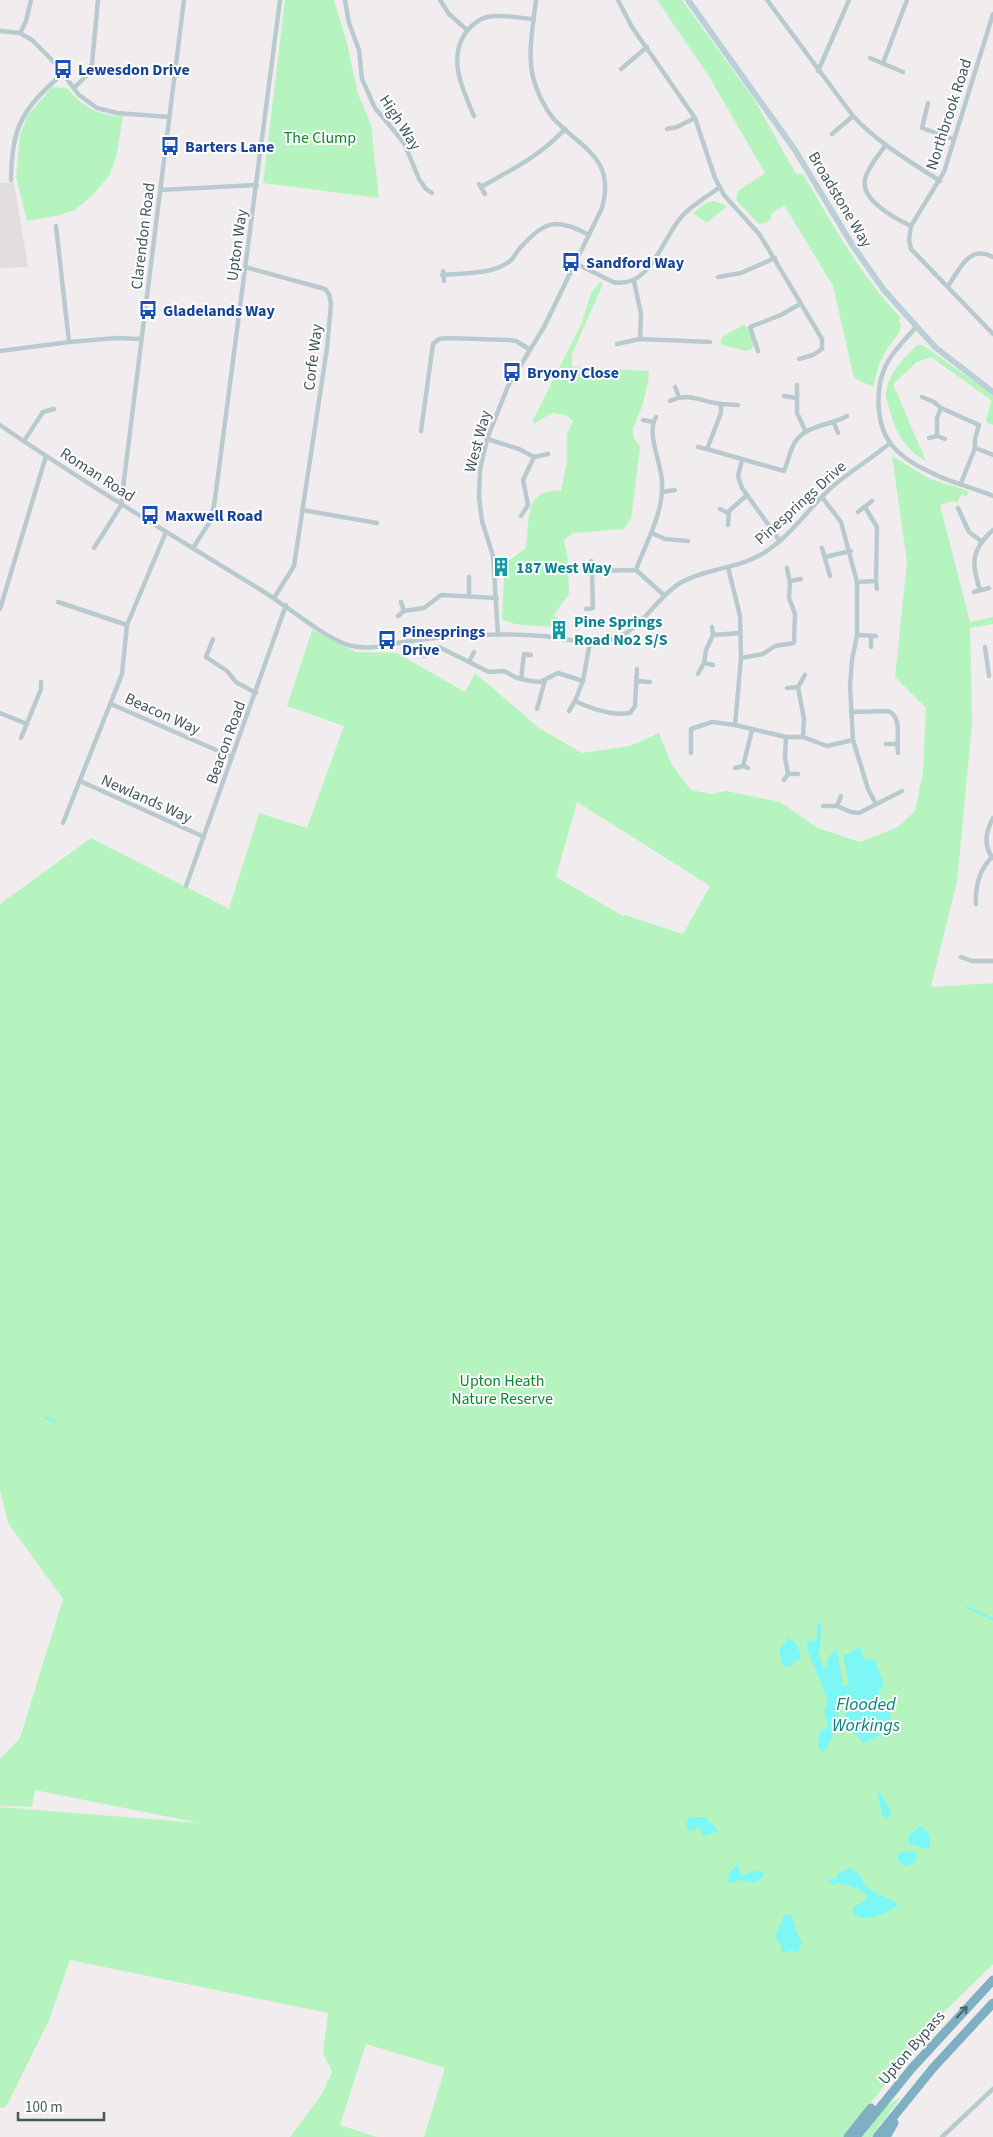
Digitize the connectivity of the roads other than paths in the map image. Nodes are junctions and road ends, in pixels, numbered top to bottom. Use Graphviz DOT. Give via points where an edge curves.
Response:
graph roads {
  1 [pos="31,0"];
  2 [pos="98,0"];
  3 [pos="184,0"];
  4 [pos="280,0"];
  5 [pos="344,0"];
  6 [pos="440,0"];
  7 [pos="536,0"];
  8 [pos="618,0"];
  9 [pos="688,0"];
  10 [pos="767,0"];
  11 [pos="849,0"];
  12 [pos="907,0"];
  13 [pos="993,14"];
  14 [pos="534,19"];
  15 [pos="467,30"];
  16 [pos="0,31"];
  17 [pos="20,33"];
  18 [pos="647,47"];
  19 [pos="870,58"];
  20 [pos="883,64"];
  21 [pos="621,68"];
  22 [pos="818,71"];
  23 [pos="903,72"];
  24 [pos="62,74"];
  25 [pos="74,88"];
  26 [pos="928,104"];
  27 [pos="474,116"];
  28 [pos="853,116"];
  29 [pos="169,117"];
  30 [pos="695,118"];
  31 [pos="566,129"];
  32 [pos="667,129"];
  33 [pos="832,134"];
  34 [pos="953,139"];
  35 [pos="885,146"];
  36 [pos="11,180"];
  37 [pos="940,181"];
  38 [pos="257,185"];
  39 [pos="720,187"];
  40 [pos="160,190"];
  41 [pos="432,193"];
  42 [pos="484,194"];
  43 [pos="56,226"];
  44 [pos="911,226"];
  45 [pos="589,235"];
  46 [pos="993,257"];
  47 [pos="775,258"];
  48 [pos="575,262"];
  49 [pos="245,267"];
  50 [pos="718,277"];
  51 [pos="444,281"];
  52 [pos="634,281"];
  53 [pos="948,286"];
  54 [pos="800,304"];
  55 [pos="916,328"];
  56 [pos="993,334"];
  57 [pos="142,339"];
  58 [pos="640,339"];
  59 [pos="69,342"];
  60 [pos="710,342"];
  61 [pos="617,344"];
  62 [pos="529,348"];
  63 [pos="0,351"];
  64 [pos="758,351"];
  65 [pos="799,359"];
  66 [pos="797,385"];
  67 [pos="675,387"];
  68 [pos="993,392"];
  69 [pos="784,396"];
  70 [pos="679,397"];
  71 [pos="922,397"];
  72 [pos="796,398"];
  73 [pos="670,401"];
  74 [pos="722,404"];
  75 [pos="738,405"];
  76 [pos="941,408"];
  77 [pos="54,409"];
  78 [pos="847,416"];
  79 [pos="656,417"];
  80 [pos="982,418"];
  81 [pos="643,420"];
  82 [pos="652,422"];
  83 [pos="834,423"];
  84 [pos="0,425"];
  85 [pos="979,425"];
  86 [pos="421,431"];
  87 [pos="806,432"];
  88 [pos="838,433"];
  89 [pos="937,436"];
  90 [pos="930,438"];
  91 [pos="487,439"];
  92 [pos="945,439"];
  93 [pos="24,441"];
  94 [pos="890,443"];
  95 [pos="698,447"];
  96 [pos="975,448"];
  97 [pos="707,449"];
  98 [pos="548,454"];
  99 [pos="993,455"];
  100 [pos="46,456"];
  101 [pos="534,457"];
  102 [pos="742,460"];
  103 [pos="961,483"];
  104 [pos="675,490"];
  105 [pos="662,492"];
  106 [pos="747,496"];
  107 [pos="993,496"];
  108 [pos="822,497"];
  109 [pos="872,501"];
  110 [pos="121,504"];
  111 [pos="865,507"];
  112 [pos="958,508"];
  113 [pos="720,509"];
  114 [pos="302,510"];
  115 [pos="858,512"];
  116 [pos="728,513"];
  117 [pos="968,514"];
  118 [pos="521,516"];
  119 [pos="961,517"];
  120 [pos="377,523"];
  121 [pos="728,525"];
  122 [pos="993,530"];
  123 [pos="166,532"];
  124 [pos="652,533"];
  125 [pos="688,541"];
  126 [pos="780,541"];
  127 [pos="981,541"];
  128 [pos="94,548"];
  129 [pos="193,548"];
  130 [pos="822,548"];
  131 [pos="850,551"];
  132 [pos="825,557"];
  133 [pos="591,561"];
  134 [pos="728,567"];
  135 [pos="787,568"];
  136 [pos="636,570"];
  137 [pos="592,571"];
  138 [pos="830,576"];
  139 [pos="469,577"];
  140 [pos="801,579"];
  141 [pos="790,581"];
  142 [pos="876,581"];
  143 [pos="858,582"];
  144 [pos="989,588"];
  145 [pos="877,589"];
  146 [pos="980,590"];
  147 [pos="974,592"];
  148 [pos="664,595"];
  149 [pos="469,596"];
  150 [pos="274,598"];
  151 [pos="497,598"];
  152 [pos="58,602"];
  153 [pos="401,602"];
  154 [pos="286,605"];
  155 [pos="586,608"];
  156 [pos="593,608"];
  157 [pos="600,608"];
  158 [pos="0,609"];
  159 [pos="404,612"];
  160 [pos="398,616"];
  161 [pos="127,625"];
  162 [pos="712,626"];
  163 [pos="740,633"];
  164 [pos="498,635"];
  165 [pos="713,635"];
  166 [pos="857,635"];
  167 [pos="213,639"];
  168 [pos="590,642"];
  169 [pos="871,647"];
  170 [pos="985,647"];
  171 [pos="474,652"];
  172 [pos="531,655"];
  173 [pos="424,656"];
  174 [pos="741,658"];
  175 [pos="469,662"];
  176 [pos="704,663"];
  177 [pos="713,664"];
  178 [pos="991,664"];
  179 [pos="637,669"];
  180 [pos="698,674"];
  181 [pos="805,675"];
  182 [pos="990,676"];
  183 [pos="521,679"];
  184 [pos="545,680"];
  185 [pos="583,681"];
  186 [pos="637,681"];
  187 [pos="41,682"];
  188 [pos="650,682"];
  189 [pos="798,687"];
  190 [pos="788,688"];
  191 [pos="256,693"];
  192 [pos="574,701"];
  193 [pos="111,704"];
  194 [pos="538,709"];
  195 [pos="569,711"];
  196 [pos="851,712"];
  197 [pos="0,713"];
  198 [pos="27,724"];
  199 [pos="686,725"];
  200 [pos="735,725"];
  201 [pos="691,729"];
  202 [pos="752,730"];
  203 [pos="786,737"];
  204 [pos="803,737"];
  205 [pos="21,738"];
  206 [pos="853,740"];
  207 [pos="886,744"];
  208 [pos="896,744"];
  209 [pos="691,753"];
  210 [pos="898,753"];
  211 [pos="232,757"];
  212 [pos="743,766"];
  213 [pos="735,768"];
  214 [pos="748,768"];
  215 [pos="788,774"];
  216 [pos="798,774"];
  217 [pos="784,780"];
  218 [pos="80,781"];
  219 [pos="902,791"];
  220 [pos="841,796"];
  221 [pos="876,804"];
  222 [pos="823,806"];
  223 [pos="837,806"];
  224 [pos="993,818"];
  225 [pos="63,823"];
  226 [pos="204,837"];
  227 [pos="992,857"];
  228 [pos="186,886"];
  229 [pos="976,904"];
  230 [pos="961,957"];
  231 [pos="993,961"];
  232 [pos="993,1980"];
  233 [pos="993,2003"];
  234 [pos="932,2045"];
  235 [pos="933,2068"];
  236 [pos="993,2089"];
  237 [pos="848,2137"];
  238 [pos="856,2137"];
  239 [pos="877,2137"];
  240 [pos="886,2137"];
  241 [pos="942,2137"];
  1 -- 17 [label="street"];
  2 -- 25 [label="street" via="92,64"];
  3 -- 29 [label="street, Clarendon Road"];
  4 -- 38 [label="street, Upton Way"];
  5 -- 41 [label="street, High Way" via="358,50 362,79 375,108 405,145 419,180"];
  6 -- 15 [label="street" via="449,14"];
  7 -- 14 [label="street, West Way"];
  8 -- 18 [label="street"];
  9 -- 55 [label="street, Broadstone Way" via="795,150 868,268"];
  10 -- 22 [label="street, Northbrook Road"];
  11 -- 22 [label="street"];
  12 -- 20 [label="street"];
  13 -- 34 [label="street, Northbrook Road"];
  14 -- 15 [label="street" via="486,17"];
  14 -- 31 [label="street, West Way" via="531,68 535,83 549,112"];
  15 -- 27 [label="street" via="456,60 459,79"];
  16 -- 17 [label="street"];
  17 -- 24 [label="street" via="42,50"];
  18 -- 21 [label="street"];
  18 -- 30 [label="street"];
  19 -- 20 [label="street"];
  20 -- 23 [label="street"];
  22 -- 28 [label="street, Northbrook Road"];
  24 -- 25 [label="street"];
  24 -- 36 [label="street" via="21,119 12,151"];
  25 -- 29 [label="street" via="86,102 97,108"];
  26 -- 34 [label="street" via="922,128"];
  28 -- 33 [label="street"];
  28 -- 35 [label="street, Northbrook Road"];
  29 -- 40 [label="street, Clarendon Road"];
  30 -- 32 [label="street"];
  30 -- 39 [label="street"];
  31 -- 42 [label="street" via="549,147 480,186"];
  31 -- 45 [label="street, West Way" via="596,158 606,180 602,208"];
  34 -- 37 [label="street, Northbrook Road"];
  35 -- 37 [label="street, Northbrook Road"];
  35 -- 44 [label="street" via="867,173 864,182 867,192 885,212"];
  37 -- 44 [label="street"];
  38 -- 40 [label="street"];
  38 -- 49 [label="street, Upton Way"];
  39 -- 47 [label="street"];
  39 -- 52 [label="street" via="682,216 652,262"];
  40 -- 57 [label="street, Clarendon Road"];
  43 -- 59 [label="street"];
  44 -- 53 [label="street" via="911,248"];
  45 -- 48 [label="street, West Way"];
  45 -- 51 [label="street" via="564,224 548,224 532,235 510,261 481,272 442,273"];
  46 -- 53 [label="street" via="984,252 975,253 966,260"];
  47 -- 50 [label="street" via="741,273"];
  47 -- 54 [label="street"];
  48 -- 52 [label="street" via="619,284"];
  48 -- 62 [label="street, West Way" via="544,327"];
  49 -- 114 [label="street, Corfe Way" via="325,289 329,294 327,348"];
  49 -- 129 [label="street, Upton Way" via="215,499 211,520"];
  52 -- 58 [label="street" via="641,314"];
  53 -- 56 [label="street"];
  54 -- 64 [label="street" via="750,327"];
  54 -- 65 [label="street" via="822,339 822,349"];
  55 -- 68 [label="street, Broadstone Way"];
  55 -- 94 [label="street" via="893,353 880,380 879,408"];
  57 -- 59 [label="street"];
  57 -- 110 [label="street, Clarendon Road"];
  58 -- 60 [label="street"];
  58 -- 61 [label="street"];
  59 -- 63 [label="street"];
  62 -- 86 [label="street" via="509,340 447,338 433,344"];
  62 -- 91 [label="street, West Way" via="508,386"];
  66 -- 72 [label="street"];
  67 -- 70 [label="street"];
  69 -- 72 [label="street"];
  70 -- 73 [label="street"];
  70 -- 74 [label="street"];
  71 -- 76 [label="street"];
  72 -- 87 [label="street" via="797,414"];
  74 -- 75 [label="street"];
  74 -- 97 [label="street"];
  76 -- 85 [label="street"];
  76 -- 89 [label="street" via="937,418"];
  77 -- 93 [label="street" via="43,412"];
  78 -- 83 [label="street"];
  79 -- 82 [label="street"];
  80 -- 85 [label="street"];
  81 -- 82 [label="street"];
  82 -- 105 [label="street"];
  83 -- 87 [label="street"];
  83 -- 88 [label="street"];
  84 -- 93 [label="street, Roman Road"];
  85 -- 96 [label="street"];
  87 -- 102 [label="street" via="794,444 787,472"];
  89 -- 90 [label="street"];
  89 -- 92 [label="street"];
  91 -- 101 [label="street"];
  91 -- 151 [label="street, West Way" via="480,470 479,497 482,521 493,556"];
  93 -- 100 [label="street, Roman Road"];
  94 -- 103 [label="street" via="926,470"];
  94 -- 108 [label="street, Pinesprings Drive"];
  95 -- 97 [label="street"];
  96 -- 99 [label="street"];
  96 -- 103 [label="street"];
  97 -- 102 [label="street"];
  98 -- 101 [label="street"];
  100 -- 110 [label="street, Roman Road"];
  100 -- 158 [label="street"];
  101 -- 118 [label="street" via="523,477 528,505"];
  102 -- 106 [label="street" via="738,476"];
  103 -- 107 [label="street"];
  104 -- 105 [label="street"];
  105 -- 124 [label="street"];
  106 -- 116 [label="street"];
  106 -- 126 [label="street"];
  108 -- 126 [label="street, Pinesprings Drive"];
  108 -- 131 [label="street" via="841,522"];
  109 -- 111 [label="street"];
  110 -- 123 [label="street, Roman Road"];
  110 -- 128 [label="street"];
  111 -- 115 [label="street"];
  111 -- 142 [label="street" via="877,528"];
  112 -- 119 [label="street"];
  113 -- 116 [label="street"];
  114 -- 120 [label="street"];
  114 -- 150 [label="street, Corfe Way" via="294,566"];
  116 -- 121 [label="street"];
  117 -- 119 [label="street"];
  119 -- 127 [label="street" via="969,532"];
  122 -- 127 [label="street"];
  123 -- 129 [label="street, Roman Road"];
  123 -- 161 [label="street"];
  124 -- 125 [label="street" via="665,539"];
  124 -- 136 [label="street"];
  126 -- 134 [label="street, Pinesprings Drive" via="753,558"];
  127 -- 146 [label="street" via="974,561"];
  129 -- 150 [label="street, Roman Road"];
  130 -- 132 [label="street"];
  131 -- 132 [label="street"];
  131 -- 143 [label="street"];
  132 -- 138 [label="street"];
  133 -- 137 [label="street"];
  134 -- 148 [label="street, Pinesprings Drive" via="690,578"];
  134 -- 163 [label="street" via="740,616"];
  135 -- 141 [label="street"];
  136 -- 137 [label="street"];
  136 -- 148 [label="street"];
  137 -- 156 [label="street"];
  139 -- 149 [label="street"];
  140 -- 141 [label="street"];
  141 -- 174 [label="street" via="789,598 795,614 797,644 775,646 756,656"];
  142 -- 143 [label="street"];
  142 -- 145 [label="street"];
  143 -- 166 [label="street"];
  144 -- 146 [label="street"];
  146 -- 147 [label="street"];
  148 -- 168 [label="street, Pinesprings Drive" via="634,629 609,640"];
  149 -- 151 [label="street"];
  149 -- 159 [label="street" via="441,595 424,608"];
  150 -- 154 [label="street, Roman Road"];
  151 -- 164 [label="street, West Way"];
  152 -- 161 [label="street"];
  153 -- 159 [label="street"];
  154 -- 164 [label="street, Pinesprings Drive" via="334,639 355,646 375,648 439,637"];
  154 -- 191 [label="street, Beacon Road"];
  155 -- 156 [label="street"];
  156 -- 157 [label="street"];
  159 -- 160 [label="street"];
  161 -- 193 [label="street" via="122,674"];
  162 -- 165 [label="street"];
  163 -- 165 [label="street"];
  163 -- 174 [label="street"];
  164 -- 168 [label="street, Pinesprings Drive"];
  165 -- 176 [label="street"];
  166 -- 169 [label="street" via="874,636"];
  166 -- 196 [label="street"];
  167 -- 191 [label="street" via="206,657 227,671 236,682"];
  168 -- 185 [label="street"];
  170 -- 178 [label="street"];
  171 -- 175 [label="street"];
  172 -- 183 [label="street" via="524,654"];
  173 -- 175 [label="street" via="428,649 439,647"];
  174 -- 200 [label="street"];
  175 -- 183 [label="street" via="489,672 507,672"];
  176 -- 177 [label="street"];
  176 -- 180 [label="street"];
  178 -- 182 [label="street"];
  179 -- 186 [label="street"];
  181 -- 189 [label="street"];
  183 -- 184 [label="street"];
  184 -- 185 [label="street" via="558,673"];
  184 -- 194 [label="street"];
  185 -- 192 [label="street"];
  186 -- 188 [label="street"];
  186 -- 192 [label="street" via="635,706 630,713 590,708"];
  187 -- 198 [label="street"];
  189 -- 190 [label="street"];
  189 -- 204 [label="street" via="804,719"];
  191 -- 211 [label="street, Beacon Road"];
  192 -- 195 [label="street"];
  193 -- 211 [label="street, Beacon Way"];
  193 -- 218 [label="street"];
  196 -- 206 [label="street"];
  196 -- 208 [label="street" via="893,713 897,718"];
  197 -- 198 [label="street"];
  198 -- 205 [label="street"];
  199 -- 201 [label="street"];
  200 -- 201 [label="street" via="712,722"];
  200 -- 202 [label="street"];
  201 -- 209 [label="street"];
  202 -- 203 [label="street"];
  202 -- 212 [label="street"];
  203 -- 204 [label="street"];
  203 -- 215 [label="street"];
  204 -- 206 [label="street" via="827,746"];
  206 -- 221 [label="street"];
  207 -- 208 [label="street"];
  208 -- 210 [label="street"];
  211 -- 226 [label="street, Beacon Road"];
  212 -- 213 [label="street"];
  212 -- 214 [label="street"];
  215 -- 216 [label="street"];
  215 -- 217 [label="street"];
  218 -- 225 [label="street"];
  218 -- 226 [label="street, Newlands Way"];
  219 -- 221 [label="street"];
  220 -- 223 [label="street"];
  221 -- 223 [label="street" via="859,813"];
  222 -- 223 [label="street"];
  224 -- 227 [label="street" via="986,842"];
  226 -- 228 [label="street, Beacon Road"];
  227 -- 229 [label="street" via="983,865"];
  230 -- 231 [label="street" via="972,961"];
  234 -- 232 [label="highway, Upton Bypass, one-way"];
  233 -- 235 [label="highway, Upton Bypass"];
  234 -- 237 [label="highway" via="899,2077"];
  234 -- 238 [label="highway, Upton Bypass"];
  235 -- 239 [label="highway, Upton Bypass"];
  235 -- 240 [label="highway"];
  236 -- 241 [label="street"];
}
